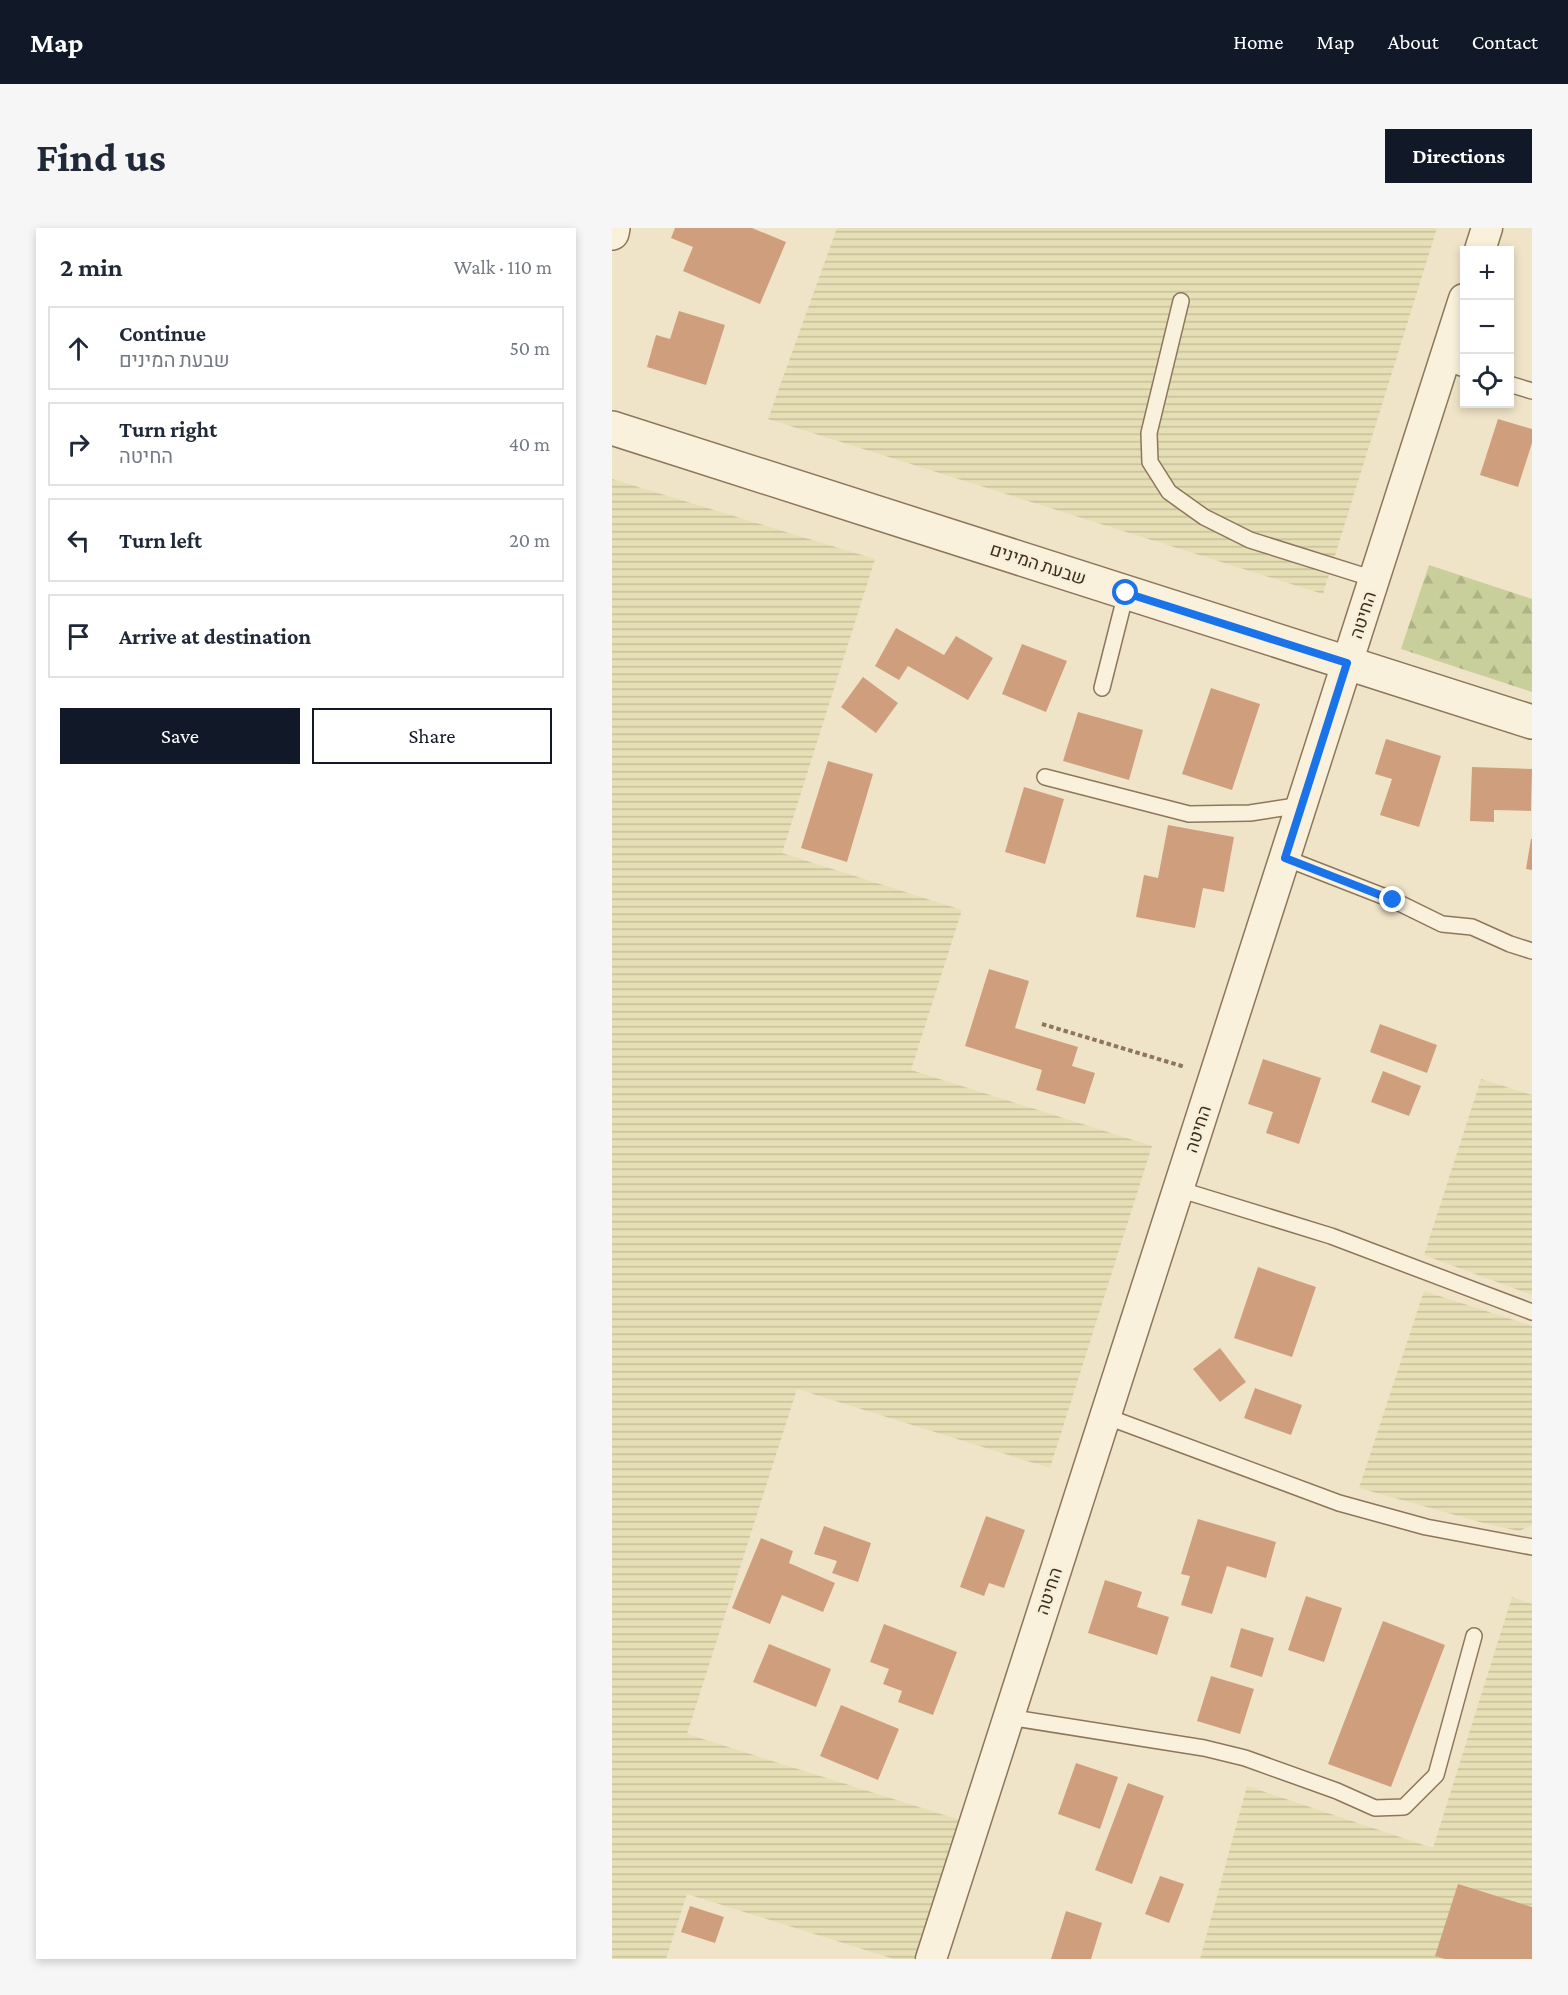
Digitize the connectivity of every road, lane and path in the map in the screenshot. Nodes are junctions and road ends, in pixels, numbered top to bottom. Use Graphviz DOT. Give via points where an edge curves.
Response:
graph roads {
  1 [pos="614,228"];
  2 [pos="1487,228"];
  3 [pos="612,233"];
  4 [pos="1481,246"];
  5 [pos="1464,300"];
  6 [pos="1181,301"];
  7 [pos="1454,365"];
  8 [pos="1514,386"];
  9 [pos="1532,391"];
  10 [pos="612,428"];
  11 [pos="1374,579"];
  12 [pos="1126,593"];
  13 [pos="1347,663"];
  14 [pos="1102,688"];
  15 [pos="1532,722"];
  16 [pos="1046,777"];
  17 [pos="1302,804"];
  18 [pos="1285,858"];
  19 [pos="1532,951"];
  20 [pos="1042,1024"];
  21 [pos="1215,1076"];
  22 [pos="1178,1189"];
  23 [pos="1532,1312"];
  24 [pos="1105,1416"];
  25 [pos="1532,1547"];
  26 [pos="1474,1636"];
  27 [pos="1008,1717"];
  28 [pos="931,1959"];
  1 -- 3 [label="street"];
  2 -- 4 [label="street"];
  5 -- 7 [label="street, החיטה"];
  6 -- 11 [label="lane" via="1149,433 1150,462 1169,492 1204,517 1250,540"];
  7 -- 11 [label="street, החיטה"];
  8 -- 9 [label="lane"];
  10 -- 12 [label="street, שבעת המינים"];
  11 -- 13 [label="street, החיטה"];
  12 -- 13 [label="street, שבעת המינים"];
  12 -- 14 [label="lane"];
  13 -- 15 [label="street, שבעת המינים"];
  13 -- 17 [label="street, החיטה"];
  16 -- 17 [label="lane" via="1189,814 1250,813"];
  17 -- 18 [label="street, החיטה"];
  18 -- 19 [label="lane" via="1393,900 1442,924 1472,927"];
  18 -- 21 [label="street, החיטה"];
  20 -- 21 [label="path"];
  21 -- 22 [label="street, החיטה"];
  22 -- 23 [label="lane" via="1331,1236"];
  22 -- 24 [label="street, החיטה"];
  24 -- 25 [label="lane" via="1339,1503 1426,1527"];
  24 -- 27 [label="street, החיטה"];
  26 -- 27 [label="lane" via="1436,1775 1404,1807 1375,1808 1245,1758 1204,1748"];
  27 -- 28 [label="street, החיטה"];
}
